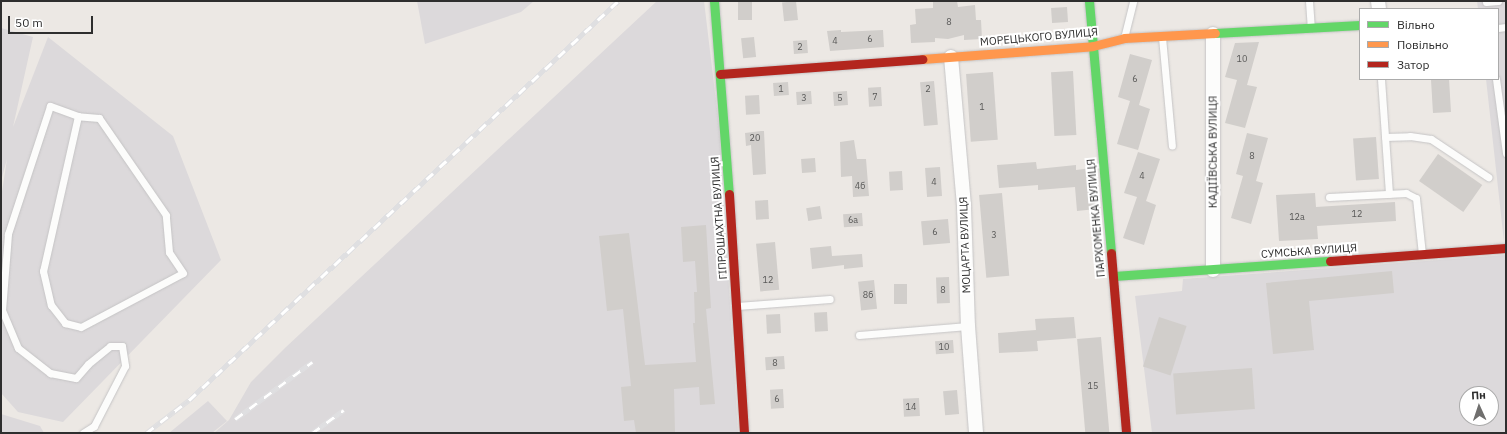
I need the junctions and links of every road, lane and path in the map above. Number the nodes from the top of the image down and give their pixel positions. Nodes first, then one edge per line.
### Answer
1 (714, 1) edge
2 (1089, 1) edge
3 (1133, 1) edge
4 (1309, 1) edge
5 (1498, 1) edge
6 (1487, 4) edge
7 (1359, 25) edge
8 (1311, 28) junction
9 (1213, 34) junction
10 (1162, 36) junction
11 (1124, 38) junction
12 (1093, 46) junction
13 (951, 57) junction
14 (720, 74) junction
15 (1381, 80) edge
16 (1496, 80) edge
17 (78, 116) junction
18 (1385, 137) junction
19 (1172, 146) dead end
20 (1506, 153) edge
21 (1488, 177) dead end
22 (1389, 194) junction
23 (1329, 197) dead end
24 (1506, 248) edge
25 (1422, 254) junction
26 (1213, 270) junction
27 (1114, 276) junction
28 (830, 299) dead end
29 (737, 306) junction
30 (968, 326) junction
31 (859, 335) dead end
32 (83, 433) edge
33 (744, 433) edge
34 (976, 433) edge
35 (1126, 433) edge

1 - 14 street, ГІПРОШАХТНА ВУЛИЦЯ
2 - 12 street, ПАРХОМЕНКА ВУЛИЦЯ
3 - 11 lane
4 - 8 lane
5 - 6 lane
7 - 8 street, МОРЕЦЬКОГО ВУЛИЦЯ
8 - 9 street, МОРЕЦЬКОГО ВУЛИЦЯ
9 - 10 street, МОРЕЦЬКОГО ВУЛИЦЯ
9 - 26 street, КАДІЇВСЬКА ВУЛИЦЯ
10 - 11 street, МОРЕЦЬКОГО ВУЛИЦЯ
10 - 19 lane
11 - 12 street, МОРЕЦЬКОГО ВУЛИЦЯ
12 - 13 street, МОРЕЦЬКОГО ВУЛИЦЯ
12 - 27 street, ПАРХОМЕНКА ВУЛИЦЯ
13 - 14 street, МОРЕЦЬКОГО ВУЛИЦЯ
13 - 30 street, МОЦАРТА ВУЛИЦЯ
14 - 29 street, ГІПРОШАХТНА ВУЛИЦЯ
15 - 18 lane
16 - 20 lane
17 - 17 lane
17 - 32 lane
18 - 21 lane
18 - 22 lane
22 - 23 lane
22 - 25 lane
24 - 25 street, СУМСЬКА ВУЛИЦЯ
25 - 26 street, СУМСЬКА ВУЛИЦЯ
26 - 27 street, СУМСЬКА ВУЛИЦЯ
27 - 35 street, ПАРХОМЕНКА ВУЛИЦЯ
28 - 29 lane
29 - 33 street, ГІПРОШАХТНА ВУЛИЦЯ
30 - 31 lane
30 - 34 street, МОЦАРТА ВУЛИЦЯ

